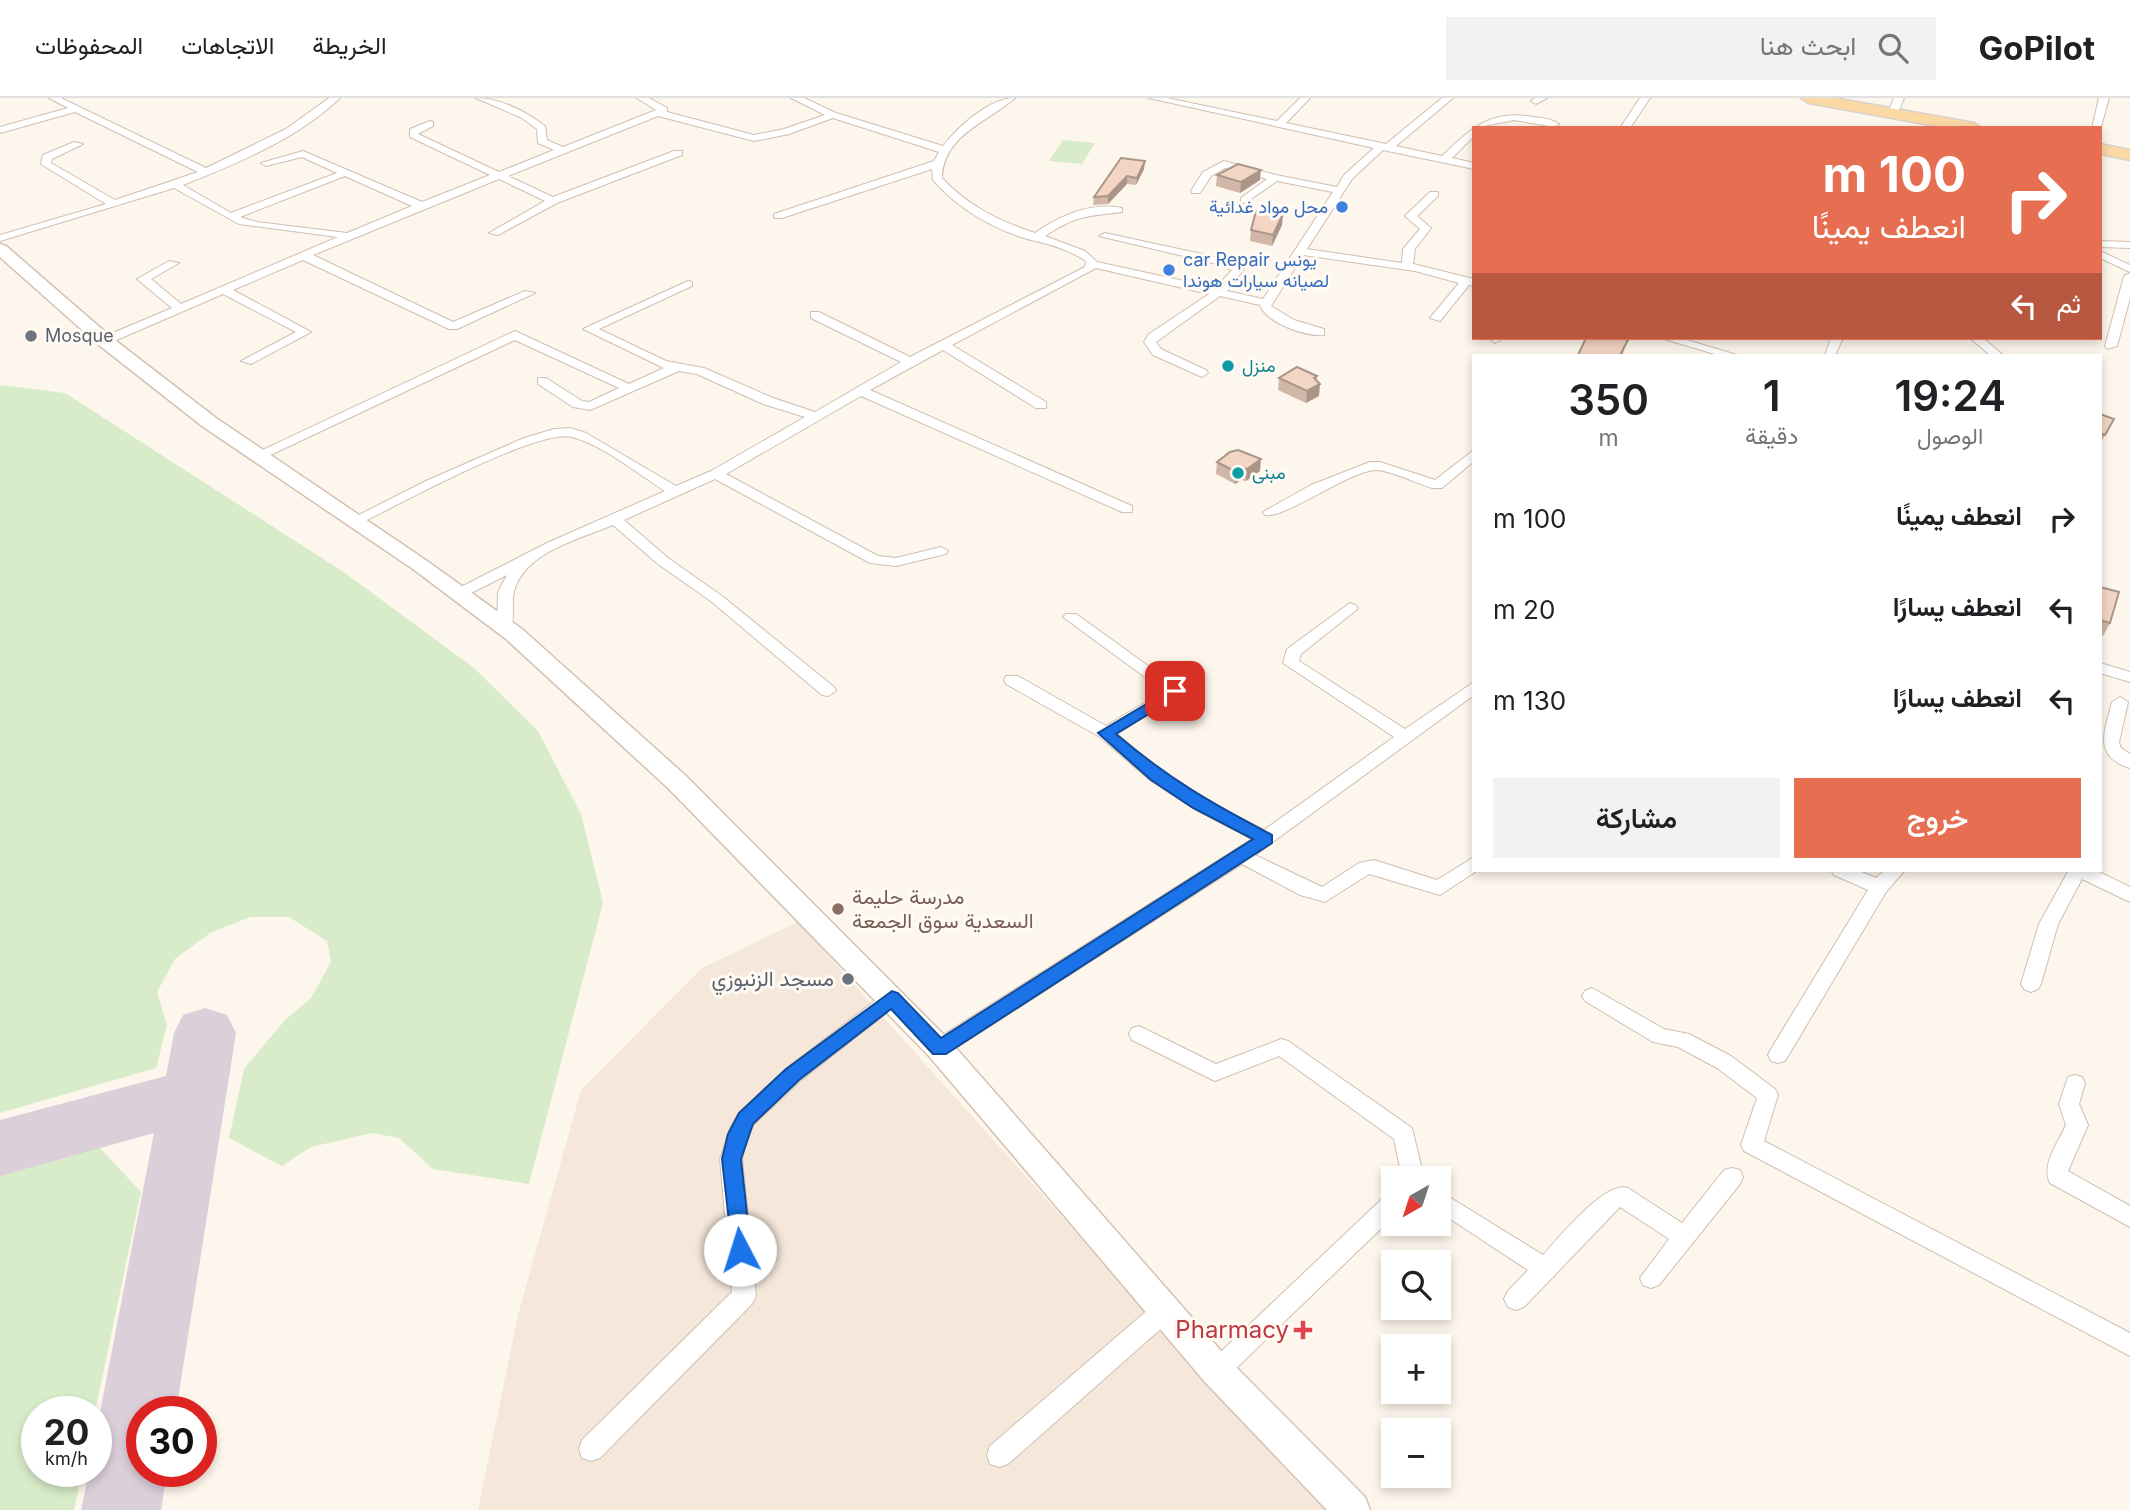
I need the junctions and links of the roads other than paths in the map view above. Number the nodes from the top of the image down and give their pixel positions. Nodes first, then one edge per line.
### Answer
1 (54, 98) edge
2 (335, 98) edge
3 (481, 98) edge
4 (642, 98) edge
5 (796, 98) edge
6 (1010, 98) edge
7 (1154, 98) edge
8 (1305, 98) edge
9 (1448, 98) edge
10 (1645, 98) edge
11 (1899, 98) edge
12 (2104, 98) edge
13 (1804, 99) edge
14 (76, 109) junction
15 (659, 113) junction
16 (833, 116) junction
17 (1892, 120) edge
18 (430, 124) dead end
19 (1554, 124) dead end
20 (1279, 125) junction
21 (1480, 126) edge
22 (1626, 126) edge
23 (1931, 126) edge
24 (1954, 126) edge
25 (2097, 126) edge
26 (0, 130) edge
27 (1472, 132) edge
28 (78, 144) dead end
29 (1383, 148) junction
30 (2102, 149) edge
31 (944, 150) junction
32 (564, 151) junction
33 (678, 153) dead end
34 (2102, 155) edge
35 (2130, 155) edge
36 (2130, 160) edge
37 (1443, 161) junction
38 (266, 163) dead end
39 (936, 164) junction
40 (1472, 166) edge
41 (206, 172) junction
42 (345, 173) junction
43 (497, 176) junction
44 (1275, 178) junction
45 (175, 184) junction
46 (1338, 190) junction
47 (1196, 191) dead end
48 (1434, 194) dead end
49 (1245, 200) dead end
50 (553, 201) junction
51 (114, 204) junction
52 (421, 206) junction
53 (1118, 209) dead end
54 (778, 216) dead end
55 (230, 217) junction
56 (494, 233) dead end
57 (348, 236) junction
58 (1105, 236) dead end
59 (0, 238) edge
60 (1035, 238) junction
61 (2102, 244) edge
62 (2130, 245) edge
63 (0, 249) edge
64 (1299, 251) junction
65 (2102, 255) edge
66 (305, 256) junction
67 (173, 263) dead end
68 (1093, 264) junction
69 (1407, 267) junction
70 (2130, 269) edge
71 (2130, 276) edge
72 (1471, 282) edge
73 (688, 284) dead end
74 (224, 290) junction
75 (1217, 292) junction
76 (529, 293) dead end
77 (1265, 303) junction
78 (180, 309) junction
79 (815, 315) dead end
80 (1436, 318) dead end
81 (1320, 332) dead end
82 (1675, 340) edge
83 (1978, 340) edge
84 (105, 341) junction
85 (943, 345) junction
86 (2111, 346) dead end
87 (1727, 354) edge
88 (1996, 354) edge
89 (247, 361) dead end
90 (910, 362) junction
91 (677, 367) junction
92 (1202, 373) dead end
93 (542, 381) dead end
94 (630, 388) junction
95 (859, 390) junction
96 (1041, 405) dead end
97 (815, 416) junction
98 (259, 456) junction
99 (1472, 456) edge
100 (716, 474) junction
101 (677, 493) junction
102 (1128, 509) dead end
103 (1270, 512) dead end
104 (615, 519) junction
105 (354, 521) junction
106 (941, 551) dead end
107 (530, 556) junction
108 (458, 594) junction
109 (1350, 608) dead end
110 (1071, 617) dead end
111 (505, 628) junction
112 (2102, 669) edge
113 (2130, 677) edge
114 (1012, 680) dead end
115 (1472, 689) edge
116 (828, 691) dead end
117 (2120, 702) dead end
118 (1106, 733) junction
119 (1407, 738) junction
120 (2130, 762) edge
121 (1266, 839) junction
122 (1241, 856) junction
123 (1472, 864) edge
124 (1845, 872) edge
125 (1894, 872) edge
126 (2078, 872) edge
127 (2083, 872) edge
128 (1879, 887) junction
129 (2130, 894) edge
130 (2031, 984) dead end
131 (1592, 996) dead end
132 (892, 998) junction
133 (1139, 1034) dead end
134 (939, 1048) junction
135 (1778, 1055) dead end
136 (2075, 1083) dead end
137 (1411, 1166) edge
138 (1732, 1177) dead end
139 (1451, 1207) edge
140 (1381, 1214) edge
141 (2130, 1217) edge
142 (1683, 1236) junction
143 (1544, 1268) junction
144 (1651, 1278) dead end
145 (1516, 1299) dead end
146 (1165, 1310) junction
147 (2130, 1345) edge
148 (1217, 1371) junction
149 (591, 1449) dead end
150 (999, 1455) dead end
151 (1352, 1510) edge

1 - 14 street
2 - 41 street
3 - 32 street
4 - 15 street
5 - 16 street
6 - 31 street
7 - 20 street
8 - 20 street
9 - 29 street
10 - 22 street
11 - 17 street
12 - 25 street
13 - 17 main road
14 - 26 street
14 - 41 street
15 - 16 street
15 - 32 street
16 - 31 street
17 - 23 main road
17 - 24 main road
18 - 43 street
19 - 21 street
20 - 29 street
27 - 37 street
28 - 51 street
29 - 37 street
29 - 46 street
30 - 35 main road
31 - 39 street
32 - 43 street
33 - 50 street
34 - 36 main road
37 - 40 street
38 - 42 street
39 - 54 street
39 - 60 street
41 - 45 street
42 - 52 street
42 - 55 street
43 - 50 street
43 - 52 street
44 - 46 street
44 - 47 street
44 - 49 street
45 - 51 street
45 - 55 street
46 - 64 street
48 - 69 street
50 - 56 street
51 - 59 street
52 - 57 street
53 - 60 street
55 - 57 street
57 - 66 street
58 - 75 street
60 - 68 street
61 - 62 street
63 - 84 main road
64 - 69 street
64 - 77 street
65 - 70 street
66 - 74 street
66 - 76 street
67 - 78 street
68 - 75 street
68 - 85 street
69 - 72 street
71 - 86 street
72 - 80 street
73 - 91 street
74 - 78 street
74 - 89 street
75 - 77 street
75 - 92 street
77 - 81 street
78 - 84 street
79 - 90 street
82 - 87 street
83 - 88 street
84 - 98 main road
85 - 90 street
85 - 96 street
90 - 95 street
91 - 94 street
91 - 97 street
93 - 94 street
94 - 98 street
95 - 97 street
95 - 102 street
97 - 100 street
98 - 105 main road
99 - 103 street
100 - 101 street
100 - 106 street
101 - 104 street
101 - 105 street
104 - 107 street
104 - 116 street
105 - 108 main road
107 - 108 street
107 - 111 street
108 - 111 main road
109 - 119 street
110 - 118 street
111 - 132 main road
112 - 113 street
114 - 118 street
115 - 119 street
117 - 120 street
118 - 121 street
119 - 121 street
121 - 122 street
122 - 123 street
122 - 134 street
124 - 128 street
125 - 128 street
126 - 130 street
127 - 129 street
128 - 135 street
131 - 147 street
132 - 134 main road
132 - 149 street
133 - 137 street
134 - 146 main road
136 - 141 street
138 - 142 street
139 - 143 street
140 - 148 street
142 - 143 street
142 - 144 street
143 - 145 street
146 - 148 main road
146 - 150 street
148 - 151 main road

